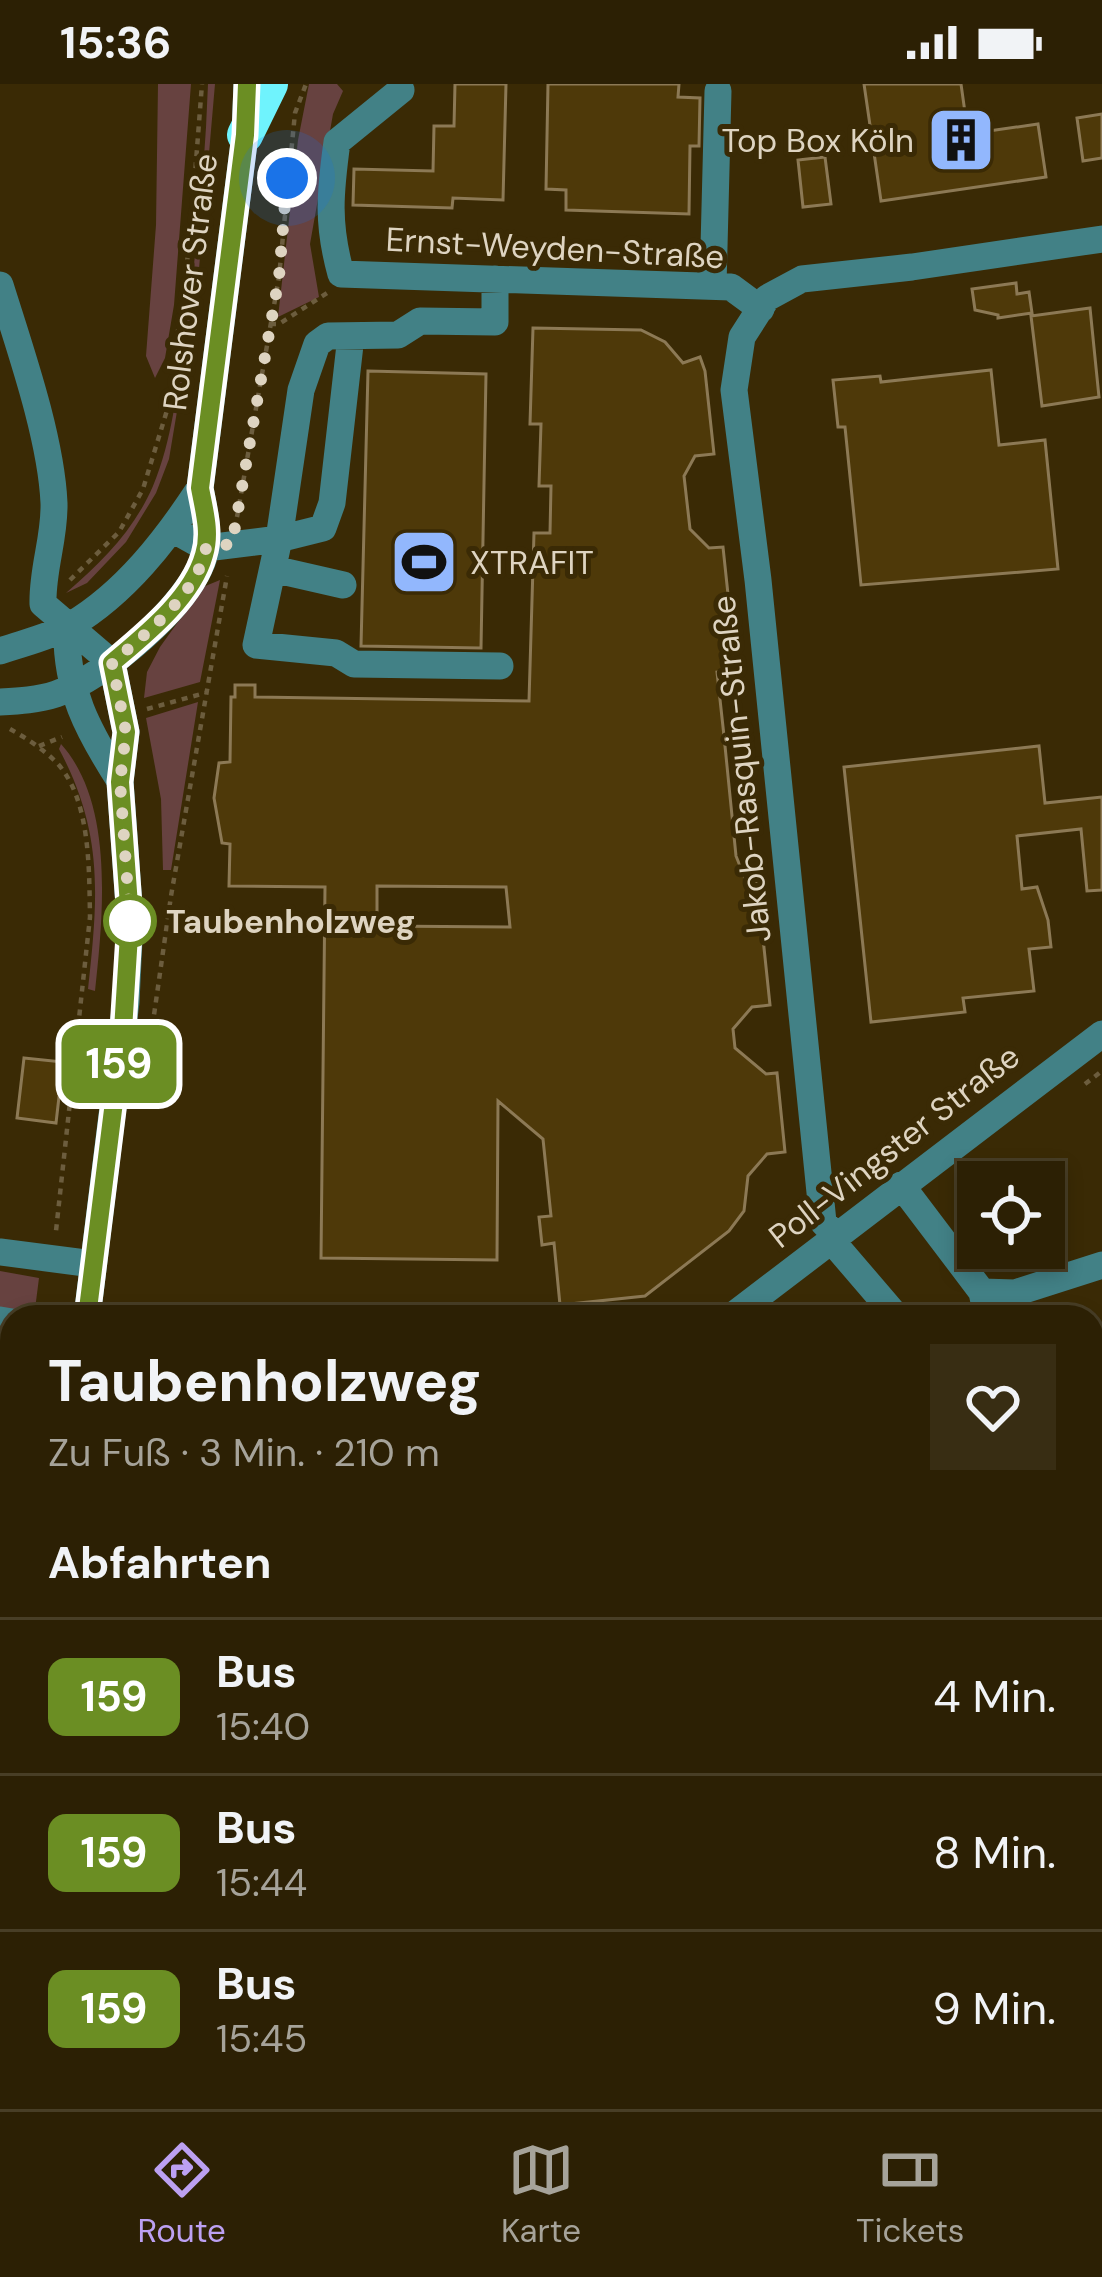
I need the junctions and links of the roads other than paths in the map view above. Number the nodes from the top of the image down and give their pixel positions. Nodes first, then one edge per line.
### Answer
1 (236, 84) edge
2 (247, 84) edge
3 (270, 84) edge
4 (401, 90) dead end
5 (718, 91) dead end
6 (245, 135) junction
7 (1102, 239) edge
8 (495, 279) junction
9 (0, 286) edge
10 (712, 286) junction
11 (764, 303) junction
12 (352, 336) junction
13 (200, 488) junction
14 (172, 529) junction
15 (279, 539) junction
16 (219, 546) junction
17 (273, 568) junction
18 (344, 585) dead end
19 (67, 628) junction
20 (0, 651) edge
21 (112, 663) junction
22 (500, 666) dead end
23 (74, 686) junction
24 (0, 702) edge
25 (120, 782) junction
26 (1102, 1034) edge
27 (902, 1185) junction
28 (834, 1238) junction
29 (0, 1252) edge
30 (93, 1264) junction
31 (1102, 1264) edge
32 (985, 1304) edge
33 (88, 1305) edge
34 (747, 1305) edge
35 (887, 1305) edge

1 - 6 highway
2 - 6 street, Rolshover Straße
3 - 6 highway
4 - 8 street, Ernst-Weyden-Straße
5 - 10 street
6 - 13 street, Rolshover Straße
7 - 11 street, Ernst-Weyden-Straße
8 - 10 street, Ernst-Weyden-Straße
8 - 12 street
9 - 19 street
10 - 11 street, Ernst-Weyden-Straße
11 - 28 street, Jakob-Rasquin-Straße
12 - 15 street
12 - 15 street
13 - 14 street, Rolshover Straße
13 - 16 street, Rolshover Straße
14 - 16 street
14 - 19 street, Rolshover Straße
15 - 16 street
15 - 17 street
16 - 21 street
17 - 18 street
17 - 22 street
19 - 20 street, Rolshover Straße
19 - 21 street
19 - 23 street
21 - 23 street
21 - 25 street
23 - 24 street
23 - 25 street
25 - 30 street
26 - 27 street, Poll-Vingster Straße
27 - 28 street, Poll-Vingster Straße
27 - 32 street
28 - 34 street, Poll-Vingster Straße
28 - 35 street
29 - 30 street
30 - 33 street
31 - 32 street

